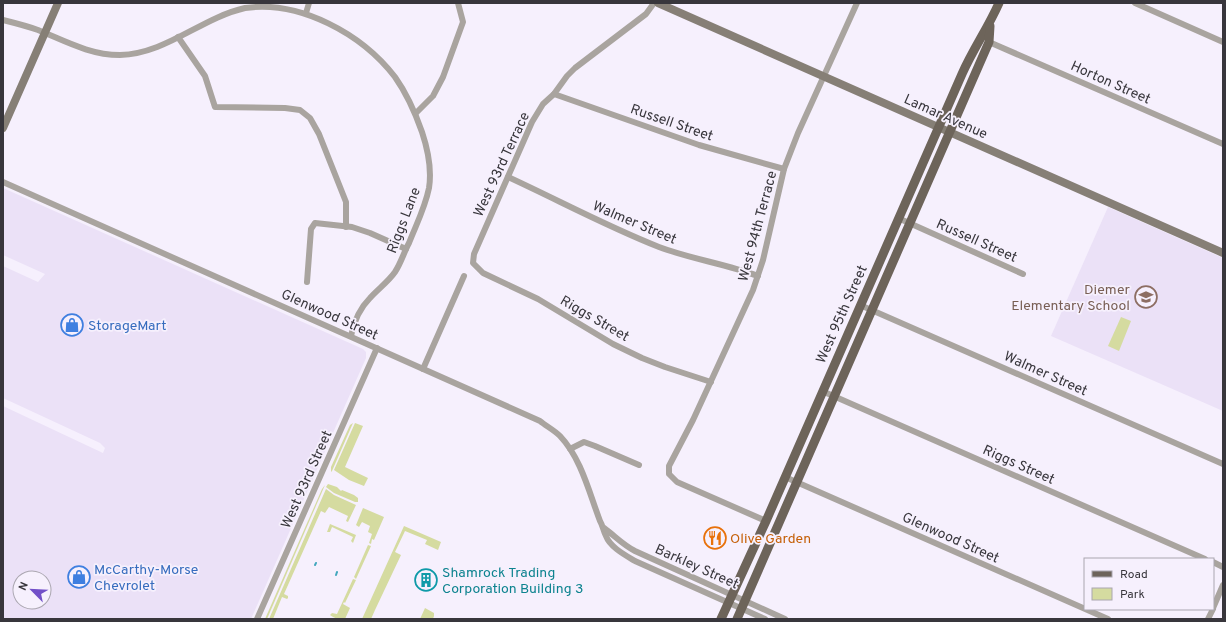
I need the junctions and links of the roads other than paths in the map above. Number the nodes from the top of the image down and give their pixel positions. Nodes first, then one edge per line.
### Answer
1 (58, 3) edge
2 (309, 3) edge
3 (458, 3) edge
4 (654, 3) edge
5 (658, 3) edge
6 (857, 3) edge
7 (999, 3) edge
8 (1135, 3) edge
9 (306, 13) junction
10 (3, 20) edge
11 (991, 22) junction
12 (45, 33) junction
13 (178, 38) junction
14 (989, 42) junction
15 (1223, 42) edge
16 (823, 76) junction
17 (554, 94) junction
18 (416, 113) junction
19 (938, 127) junction
20 (3, 128) edge
21 (950, 132) junction
22 (1223, 144) edge
23 (784, 169) junction
24 (508, 176) junction
25 (3, 182) edge
26 (898, 218) junction
27 (910, 223) junction
28 (346, 226) junction
29 (406, 249) junction
30 (1223, 253) edge
31 (473, 263) joint
32 (1024, 274) dead end
33 (464, 276) dead end
34 (758, 276) junction
35 (307, 282) dead end
36 (860, 305) junction
37 (872, 310) junction
38 (351, 336) junction
39 (377, 348) junction
40 (423, 369) junction
41 (711, 382) junction
42 (822, 391) junction
43 (834, 396) junction
44 (570, 449) junction
45 (1223, 464) edge
46 (639, 465) dead end
47 (785, 477) junction
48 (796, 482) junction
49 (766, 521) junction
50 (604, 528) junction
51 (1204, 558) edge
52 (1214, 562) edge
53 (1223, 567) edge
54 (1223, 585) edge
55 (730, 599) junction
56 (743, 605) junction
57 (1214, 606) edge
58 (1084, 608) edge
59 (1088, 610) edge
60 (257, 619) edge
61 (721, 619) edge
62 (736, 619) edge
63 (765, 619) edge
64 (785, 619) edge
65 (1108, 619) edge

1 - 12 street
2 - 9 street
3 - 18 street
4 - 17 street, West 93rd Terrace
5 - 16 street, Lamar Avenue
6 - 16 street, West 94th Terrace
7 - 11 main road, West 95th Street
8 - 15 street
9 - 13 street, Riggs Lane
9 - 18 street, Riggs Lane
10 - 12 street, Riggs Lane
11 - 14 main road, West 95th Street
11 - 19 main road, West 95th Street
12 - 13 street, Riggs Lane
12 - 20 street
13 - 28 street
14 - 21 main road, West 95th Street
14 - 22 street, Horton Street
16 - 19 street, Lamar Avenue
16 - 23 street, West 94th Terrace
17 - 23 street, Russell Street
17 - 24 street, West 93rd Terrace
18 - 29 street, Riggs Lane
19 - 21 street, Lamar Avenue
19 - 26 main road, West 95th Street
21 - 27 main road, West 95th Street
21 - 30 street, Lamar Avenue
23 - 34 street, West 94th Terrace
24 - 31 street, West 93rd Terrace
24 - 34 street, Walmer Street
25 - 38 street, Glenwood Street
26 - 27 street, Russell Street
26 - 36 main road, West 95th Street
27 - 32 street, Russell Street
27 - 37 main road, West 95th Street
28 - 29 street
28 - 35 street
29 - 38 street, Riggs Lane
31 - 41 street, Riggs Street
33 - 40 street
34 - 41 street, West 94th Terrace
36 - 37 street, Walmer Street
36 - 42 main road, West 95th Street
37 - 43 main road, West 95th Street
37 - 45 street, Walmer Street
38 - 39 street, Glenwood Street
39 - 40 street, Glenwood Street
39 - 60 street, West 93rd Street
40 - 44 street, Glenwood Street
41 - 49 street, West 94th Terrace
42 - 43 street, Riggs Street
42 - 47 main road, West 95th Street
43 - 48 main road, West 95th Street
43 - 51 street, Riggs Street
44 - 46 street
44 - 50 street, Barkley Street
47 - 48 street, Glenwood Street
47 - 49 main road, West 95th Street
48 - 56 main road, West 95th Street
48 - 58 street, Glenwood Street
49 - 55 main road, West 95th Street
50 - 55 street, Barkley Street
50 - 55 street, Barkley Street
52 - 53 street
54 - 57 street
55 - 56 street, Barkley Street
55 - 61 main road, West 95th Street
56 - 62 main road, West 95th Street
56 - 63 street, Barkley Street
56 - 64 street, Barkley Street
59 - 65 street, Glenwood Street

